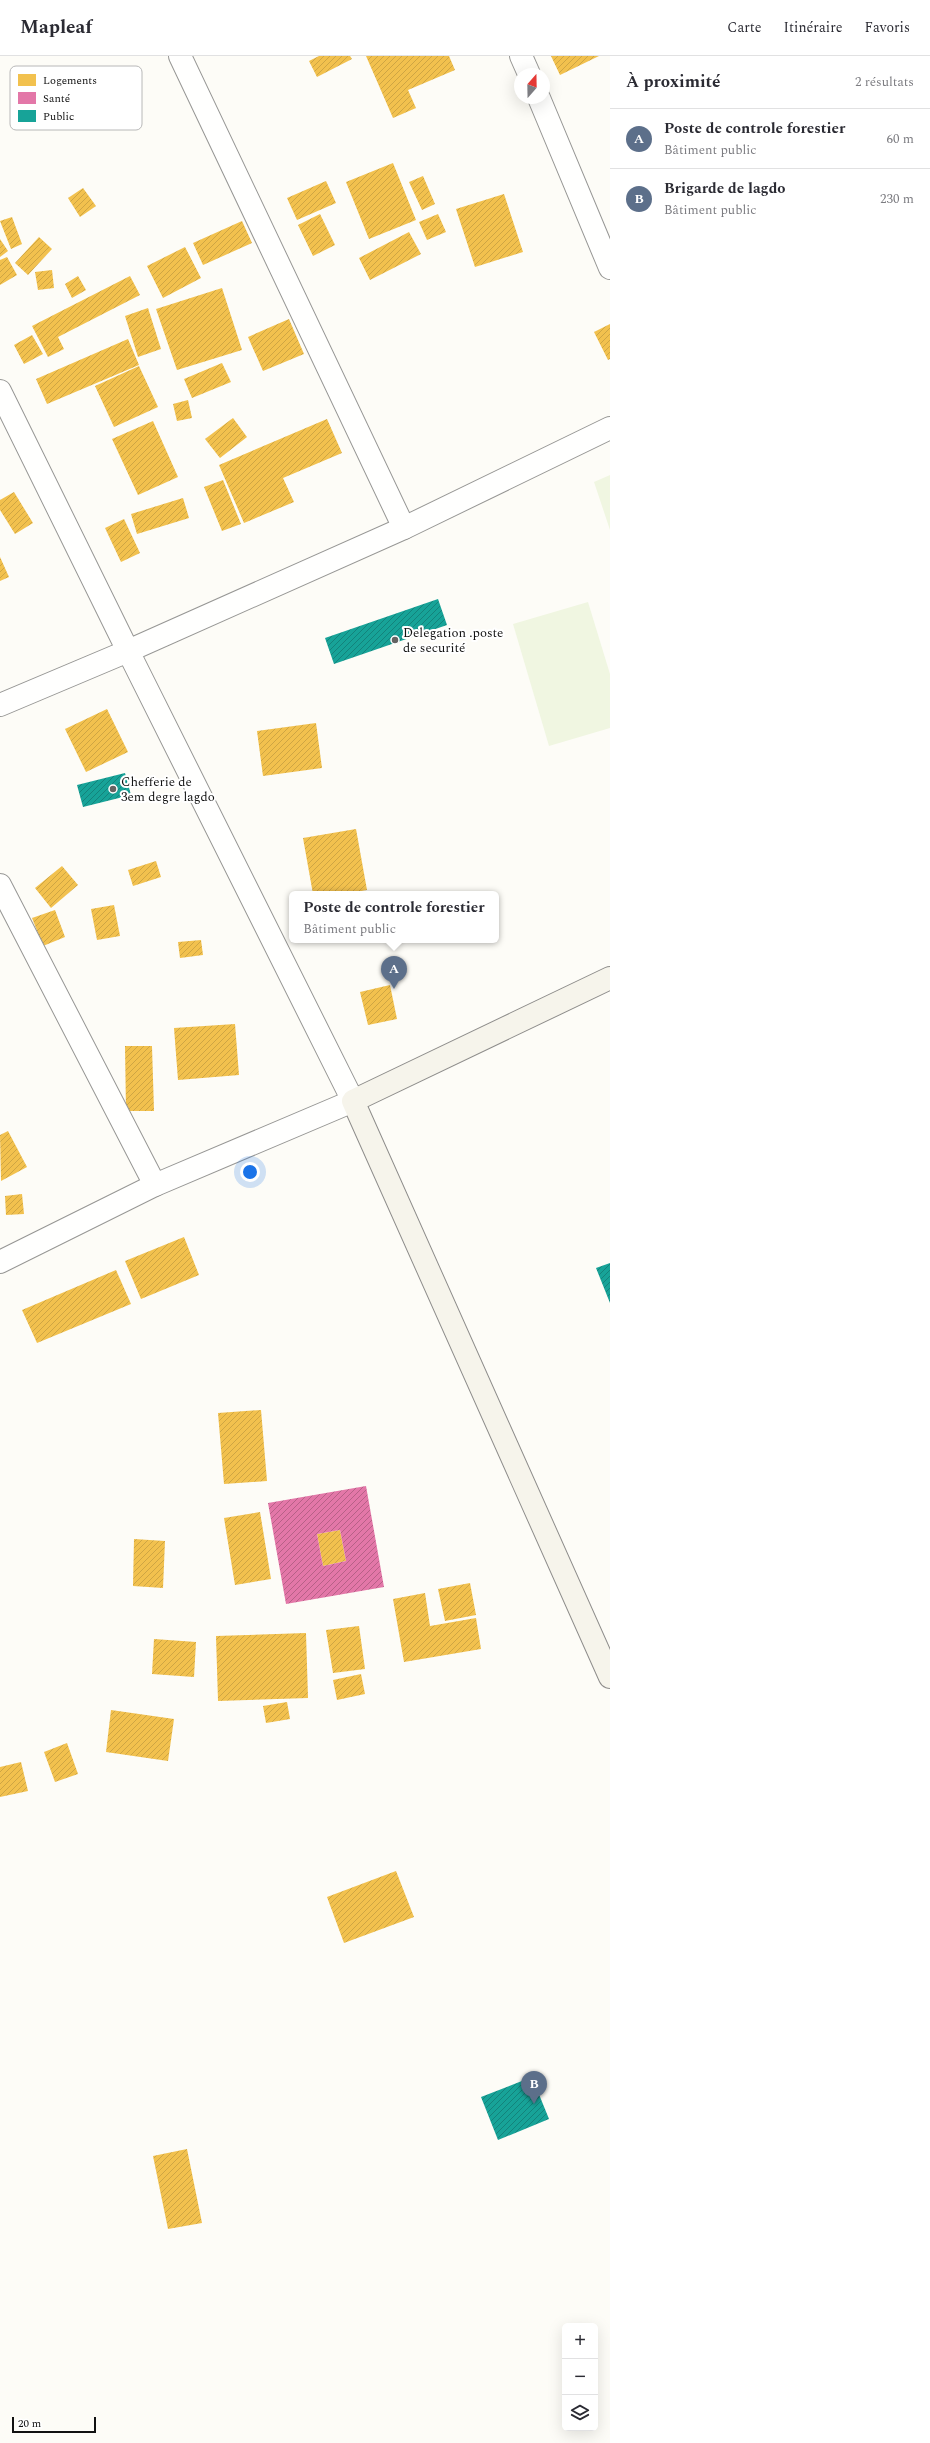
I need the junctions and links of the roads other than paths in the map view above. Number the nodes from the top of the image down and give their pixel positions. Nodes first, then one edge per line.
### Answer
1 (180, 56) edge
2 (521, 56) edge
3 (526, 68) edge
4 (542, 104) edge
5 (610, 268) edge
6 (0, 391) edge
7 (610, 428) edge
8 (404, 528) junction
9 (128, 651) junction
10 (0, 705) edge
11 (0, 885) edge
12 (610, 978) edge
13 (353, 1101) junction
14 (155, 1185) junction
15 (0, 1262) edge
16 (610, 1677) edge

1 - 8 street
2 - 3 street
4 - 5 street
6 - 9 street
7 - 8 street
8 - 9 street
9 - 10 street
9 - 13 street
11 - 14 street
12 - 13 street
13 - 14 street
13 - 16 street
14 - 15 street

